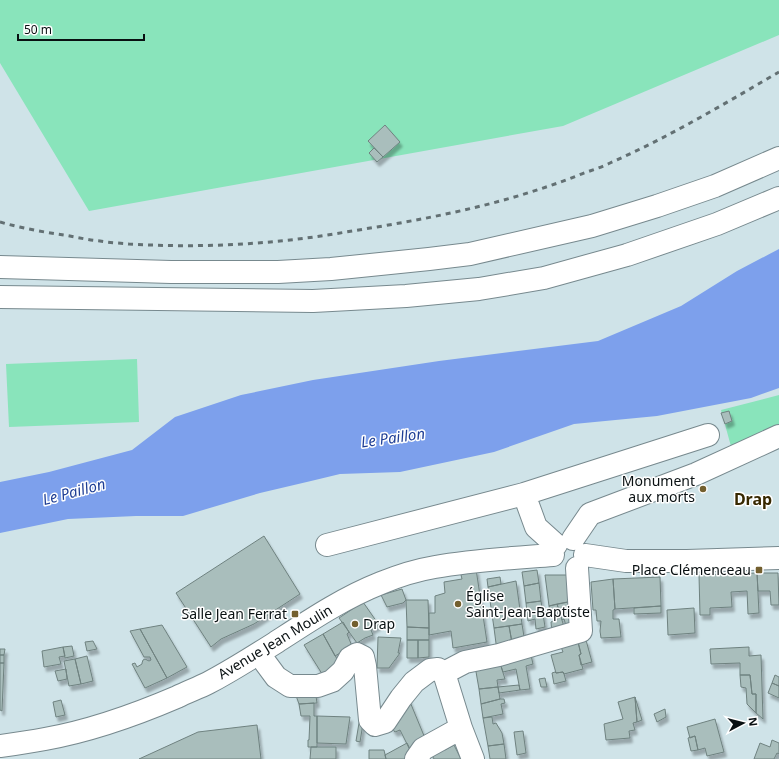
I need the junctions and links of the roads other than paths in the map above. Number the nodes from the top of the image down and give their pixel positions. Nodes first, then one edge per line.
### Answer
1 (779, 158) edge
2 (779, 186) edge
3 (779, 198) edge
4 (0, 267) edge
5 (0, 285) edge
6 (0, 297) edge
7 (708, 435) dead end
8 (779, 436) edge
9 (524, 494) junction
10 (327, 545) dead end
11 (569, 552) junction
12 (779, 558) edge
13 (259, 654) junction
14 (444, 673) junction
15 (460, 728) junction
16 (0, 746) edge
17 (416, 759) edge
18 (473, 759) edge

1 - 4 street
2 - 5 street
3 - 6 street
7 - 9 street
8 - 11 street
9 - 10 street
9 - 11 street
11 - 12 street, Avenue Jean Moulin
11 - 13 street, Avenue Jean Moulin
11 - 14 street
13 - 14 street
13 - 16 street, Avenue Jean Moulin
14 - 15 street
15 - 17 street
15 - 18 street

